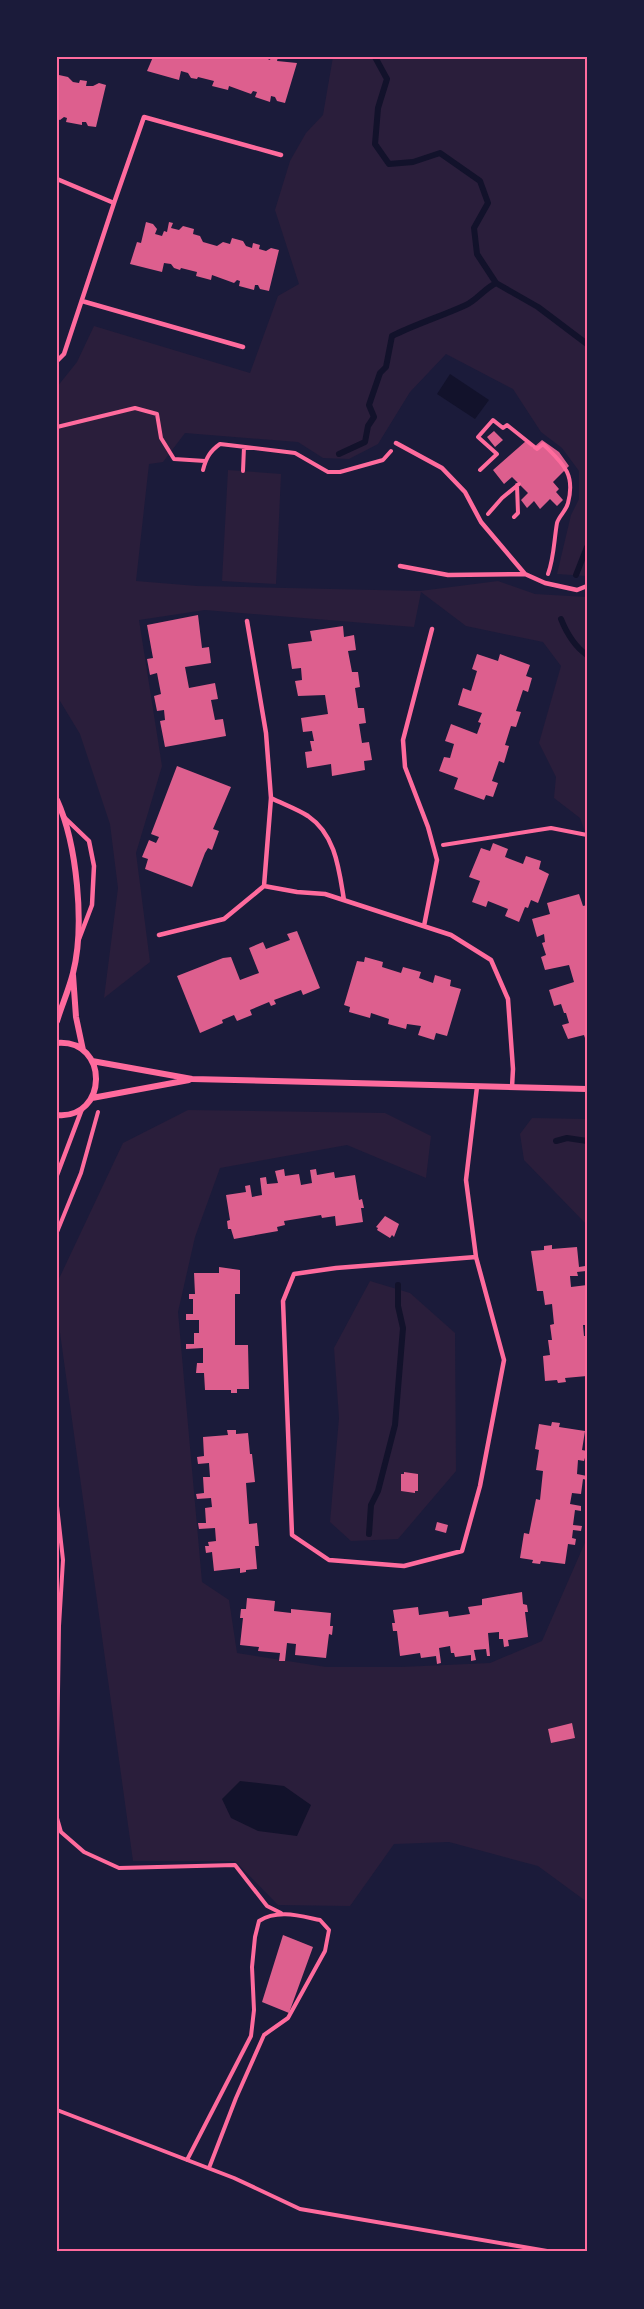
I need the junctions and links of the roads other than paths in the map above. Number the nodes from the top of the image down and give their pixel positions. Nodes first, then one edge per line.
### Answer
1 (281, 155) dead end
2 (57, 179) edge
3 (114, 203) junction
4 (82, 301) junction
5 (243, 347) dead end
6 (57, 361) edge
7 (396, 443) road end
8 (400, 566) dead end
9 (525, 574) junction
10 (587, 586) edge
11 (247, 621) dead end
12 (432, 628) dead end
13 (270, 798) junction
14 (57, 800) edge
15 (65, 818) junction
16 (264, 885) junction
17 (344, 900) junction
18 (423, 926) junction
19 (159, 935) dead end
20 (76, 947) junction
21 (73, 972) junction
22 (57, 1021) edge
23 (57, 1043) edge
24 (83, 1050) junction
25 (92, 1061) junction
26 (192, 1079) junction
27 (477, 1087) junction
28 (512, 1087) junction
29 (587, 1089) edge
30 (92, 1098) junction
31 (82, 1108) junction
32 (57, 1115) edge
33 (57, 1174) edge
34 (476, 1257) junction

1 - 3 lane
2 - 3 lane
3 - 4 lane
4 - 5 lane
4 - 6 lane
7 - 9 lane
8 - 9 lane
9 - 10 lane
11 - 13 lane
12 - 18 lane
13 - 16 lane
13 - 17 lane
14 - 15 street
15 - 20 street
15 - 20 lane
16 - 17 lane
16 - 19 lane
17 - 18 lane
18 - 28 lane
20 - 21 street
21 - 22 street
21 - 24 street
23 - 24 street
24 - 25 street
25 - 26 street
25 - 30 street
26 - 27 street
26 - 30 street
27 - 28 street
27 - 34 lane
28 - 29 street
30 - 31 street
31 - 32 street
31 - 33 lane
34 - 34 lane

